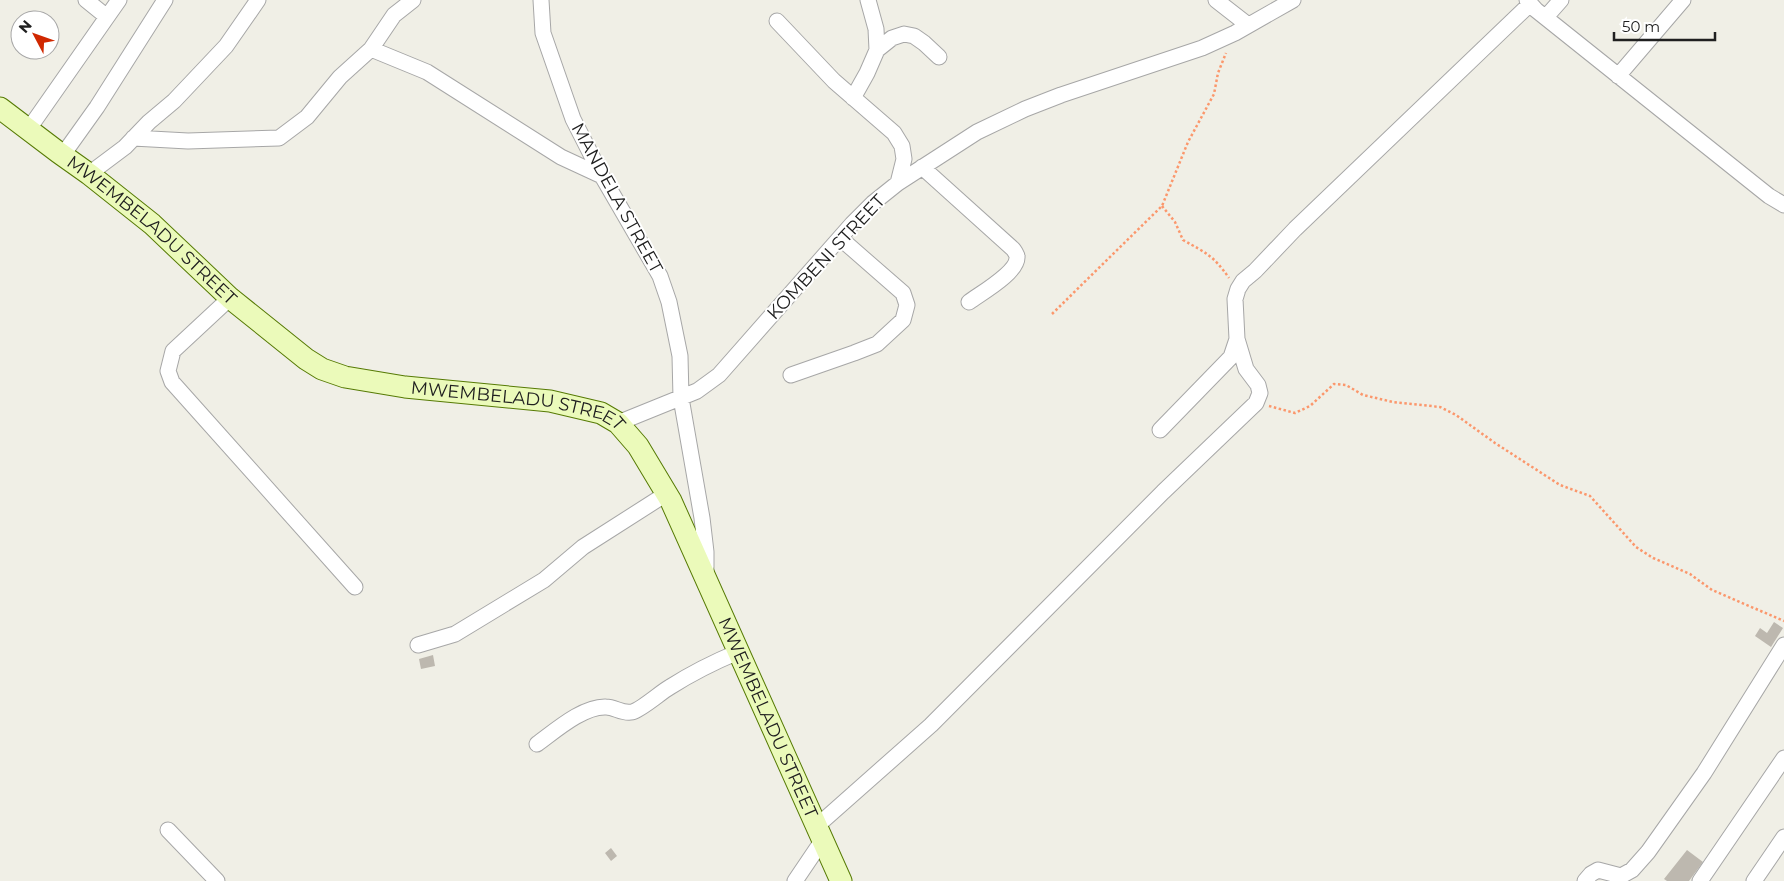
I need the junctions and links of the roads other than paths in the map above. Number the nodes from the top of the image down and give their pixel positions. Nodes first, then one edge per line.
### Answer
1 (86, 0) edge
2 (118, 0) edge
3 (165, 0) edge
4 (258, 0) edge
5 (413, 0) edge
6 (541, 0) edge
7 (868, 0) edge
8 (1216, 0) edge
9 (1294, 0) edge
10 (1561, 0) edge
11 (1683, 0) edge
12 (1529, 2) edge
13 (107, 17) junction
14 (1546, 17) junction
15 (777, 21) dead end
16 (1242, 29) junction
17 (371, 49) junction
18 (877, 50) junction
19 (939, 57) dead end
20 (1618, 76) junction
21 (852, 98) junction
22 (0, 108) edge
23 (28, 130) junction
24 (133, 138) junction
25 (62, 156) junction
26 (922, 167) junction
27 (89, 174) junction
28 (602, 176) junction
29 (898, 183) junction
30 (1784, 205) edge
31 (840, 238) junction
32 (230, 298) junction
33 (969, 302) dead end
34 (1237, 339) junction
35 (791, 375) dead end
36 (681, 398) junction
37 (618, 422) junction
38 (1160, 430) dead end
39 (666, 494) junction
40 (706, 580) junction
41 (355, 587) dead end
42 (418, 645) dead end
43 (1784, 645) edge
44 (738, 652) junction
45 (537, 744) dead end
46 (1784, 758) edge
47 (168, 830) dead end
48 (820, 833) junction
49 (1784, 837) edge
50 (1625, 878) edge
51 (217, 881) edge
52 (796, 881) edge
53 (841, 881) edge
54 (1585, 881) edge
55 (1700, 881) edge
56 (1754, 881) edge

1 - 13 street
2 - 13 street
3 - 25 street
4 - 24 street
5 - 17 street
6 - 28 street, MANDELA STREET
7 - 18 street
8 - 16 street
9 - 16 street, KOMBENI STREET
10 - 14 street
11 - 20 street
12 - 14 street
12 - 34 street
13 - 23 street
14 - 20 street
15 - 21 street
16 - 26 street, KOMBENI STREET
17 - 24 street
17 - 28 street
18 - 19 street
18 - 21 street
20 - 30 street
21 - 29 street
22 - 23 street, MWEMBELADU STREET
23 - 25 street, MWEMBELADU STREET
24 - 27 street
25 - 27 street, MWEMBELADU STREET
26 - 29 street, KOMBENI STREET
26 - 33 street
27 - 32 street, MWEMBELADU STREET
28 - 36 street, MANDELA STREET
29 - 31 street, KOMBENI STREET
31 - 35 street
31 - 36 street, KOMBENI STREET
32 - 37 street, MWEMBELADU STREET
32 - 41 street
34 - 38 street
34 - 48 street
36 - 37 street, KOMBENI STREET
36 - 40 street, MANDELA STREET
37 - 39 street, MWEMBELADU STREET
39 - 40 street, MWEMBELADU STREET
39 - 42 street
40 - 44 street, MWEMBELADU STREET
43 - 50 street
44 - 45 street
44 - 48 street, MWEMBELADU STREET
46 - 55 street
47 - 51 street
48 - 52 street
48 - 53 street, MWEMBELADU STREET
49 - 56 street
50 - 54 street

